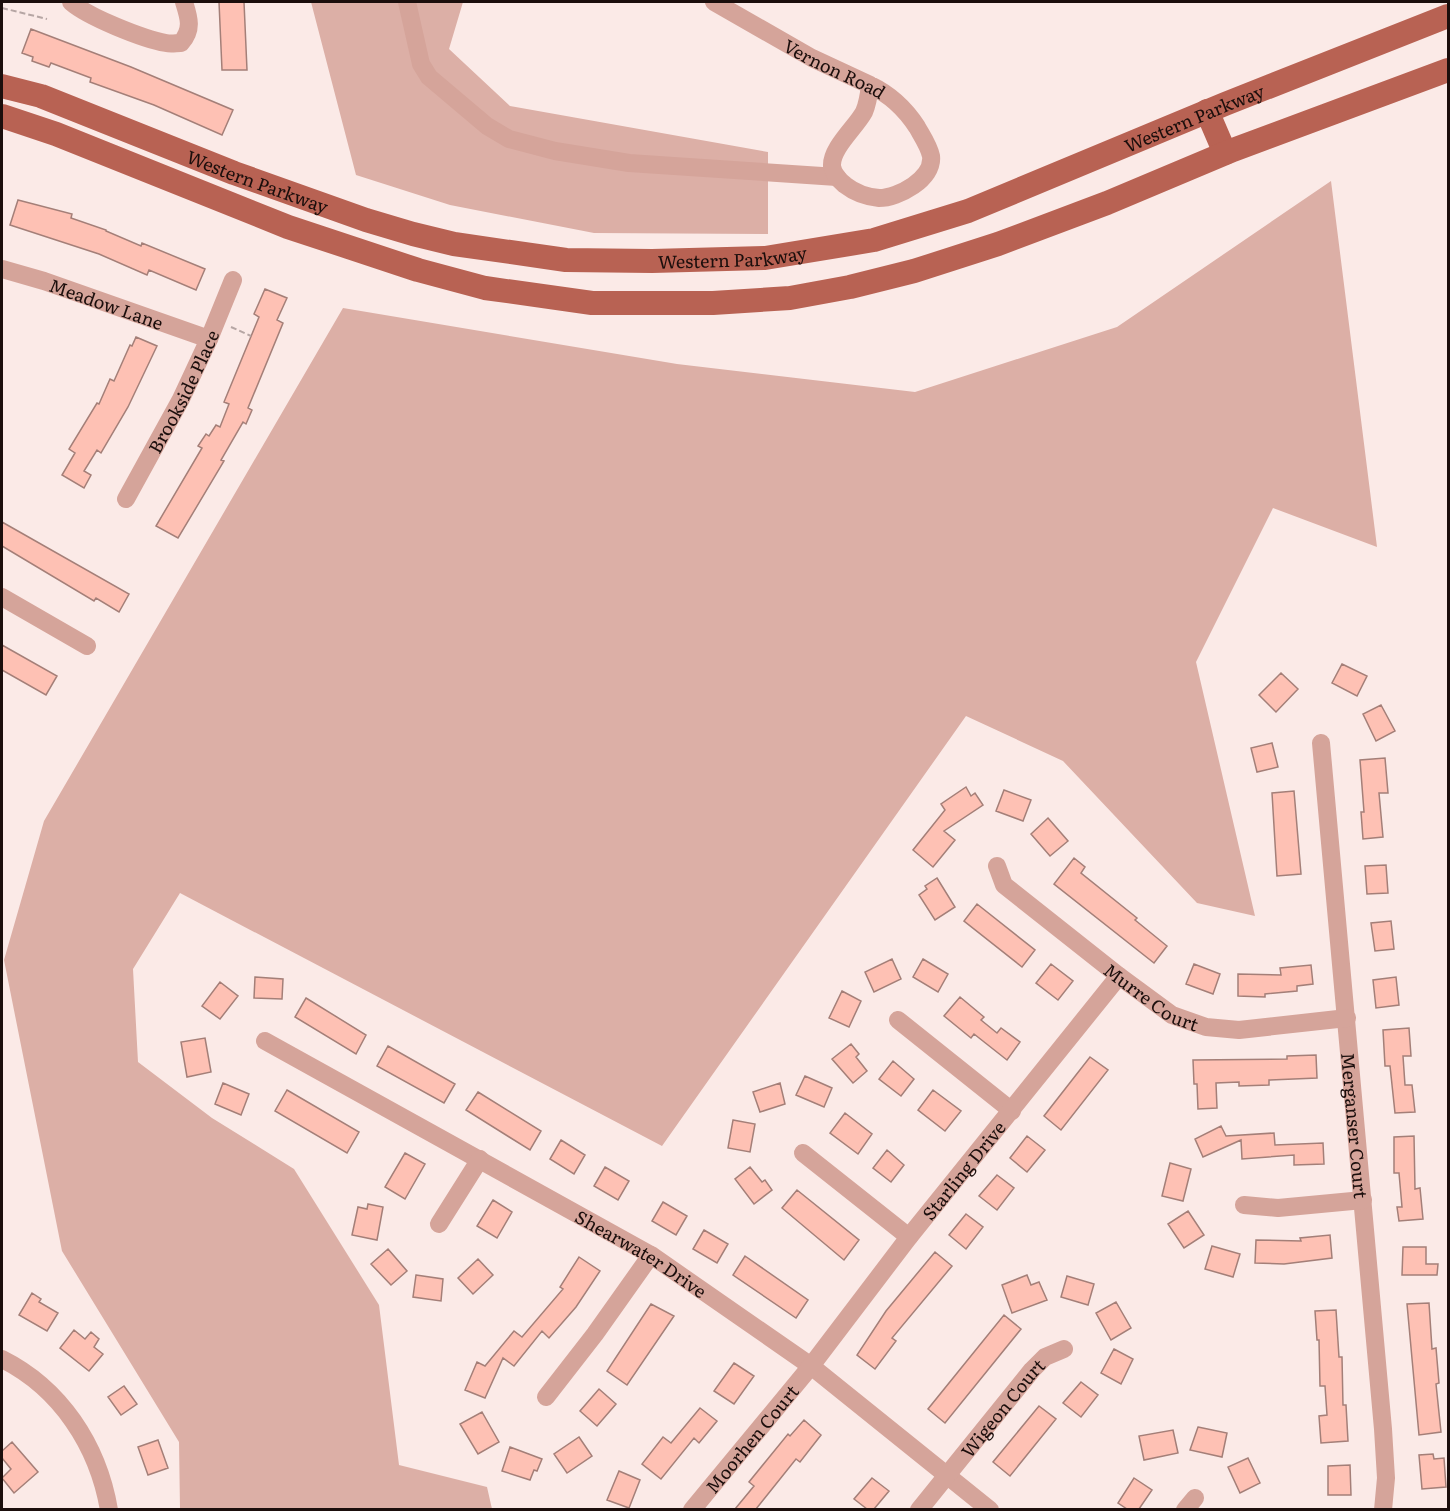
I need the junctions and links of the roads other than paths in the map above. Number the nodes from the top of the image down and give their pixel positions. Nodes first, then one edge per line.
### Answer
1 (71, 2) edge
2 (184, 2) edge
3 (407, 2) edge
4 (714, 2) edge
5 (1449, 16) edge
6 (1449, 70) edge
7 (870, 85) junction
8 (2, 86) edge
9 (1207, 111) junction
10 (2, 116) edge
11 (1225, 153) junction
12 (837, 177) junction
13 (2, 269) edge
14 (233, 280) dead end
15 (209, 339) junction
16 (126, 499) dead end
17 (2, 597) edge
18 (87, 646) dead end
19 (1321, 743) dead end
20 (997, 866) dead end
21 (1119, 976) junction
22 (1347, 1018) junction
23 (897, 1020) dead end
24 (265, 1041) dead end
25 (1012, 1111) junction
26 (803, 1153) dead end
27 (480, 1160) junction
28 (1363, 1200) junction
29 (1244, 1205) dead end
30 (439, 1224) dead end
31 (909, 1237) junction
32 (651, 1255) junction
33 (1064, 1349) dead end
34 (2, 1359) edge
35 (811, 1366) junction
36 (546, 1398) dead end
37 (947, 1475) junction
38 (109, 1509) edge
39 (692, 1509) edge
40 (919, 1509) edge
41 (990, 1509) edge
42 (1383, 1509) edge

1 - 2 street
3 - 12 street
4 - 7 street, Vernon Road
5 - 9 main road, Western Parkway
6 - 11 main road, Western Parkway
7 - 12 street
7 - 12 street, Vernon Road
8 - 9 main road, Western Parkway
9 - 11 main road
10 - 11 main road, Western Parkway
13 - 15 street, Meadow Lane
14 - 15 street, Brookside Place
15 - 16 street, Brookside Place
17 - 18 street
19 - 22 street, Merganser Court
20 - 21 street, Murre Court
21 - 22 street, Murre Court
21 - 25 street, Starling Drive
22 - 28 street, Merganser Court
23 - 25 street
24 - 27 street, Shearwater Drive
25 - 31 street, Starling Drive
26 - 31 street
27 - 30 street
27 - 32 street, Shearwater Drive
28 - 29 street
28 - 42 street, Merganser Court
31 - 35 street, Starling Drive
32 - 35 street, Shearwater Drive
32 - 36 street
33 - 37 street, Wigeon Court
34 - 38 street
35 - 37 street, Shearwater Drive
35 - 39 street, Moorhen Court
37 - 40 street, Wigeon Court
37 - 41 street, Shearwater Drive

